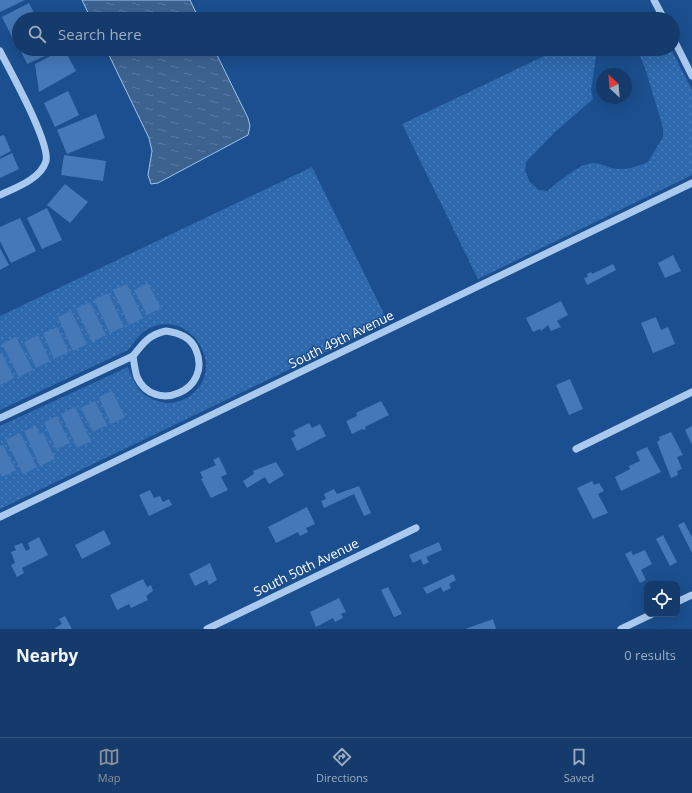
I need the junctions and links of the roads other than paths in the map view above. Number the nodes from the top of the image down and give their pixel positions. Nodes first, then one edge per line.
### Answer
1 (654, 0) edge
2 (660, 12) edge
3 (0, 51) edge
4 (680, 52) edge
5 (692, 76) edge
6 (692, 183) edge
7 (0, 195) edge
8 (133, 356) junction
9 (692, 392) edge
10 (0, 418) edge
11 (576, 449) dead end
12 (0, 517) edge
13 (416, 528) dead end
14 (692, 595) edge
15 (680, 601) edge
16 (646, 617) edge
17 (207, 629) edge
18 (621, 629) edge

1 - 2 street
3 - 7 street
4 - 5 street
6 - 12 street, South 49th Avenue
8 - 8 street
8 - 10 street
9 - 11 street
13 - 17 street, South 50th Avenue
14 - 15 street
16 - 18 street

